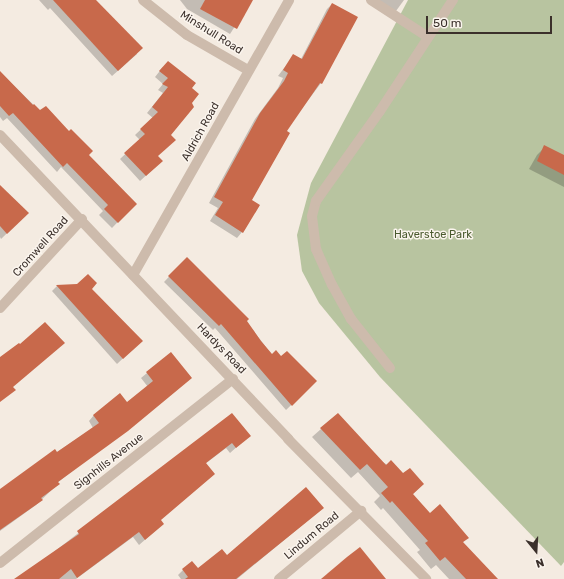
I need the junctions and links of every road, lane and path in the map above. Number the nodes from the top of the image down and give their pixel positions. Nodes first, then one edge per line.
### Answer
1 (143, 0) edge
2 (289, 0) edge
3 (371, 0) edge
4 (453, 0) edge
5 (428, 37) junction
6 (248, 70) junction
7 (0, 135) edge
8 (82, 219) junction
9 (133, 275) junction
10 (0, 308) edge
11 (390, 368) dead end
12 (233, 379) junction
13 (361, 511) junction
14 (0, 563) edge
15 (279, 579) edge
16 (426, 579) edge

1 - 6 street, Minshull Road
2 - 6 street, Aldrich Road
3 - 5 street
4 - 5 street
5 - 11 street
6 - 9 street, Aldrich Road
7 - 8 street, Hardys Road
8 - 9 street, Hardys Road
8 - 10 street, Cromwell Road
9 - 12 street, Hardys Road
12 - 13 street, Hardys Road
12 - 14 street, Signhills Avenue
13 - 15 street, Lindum Road
13 - 16 street, Hardys Road

